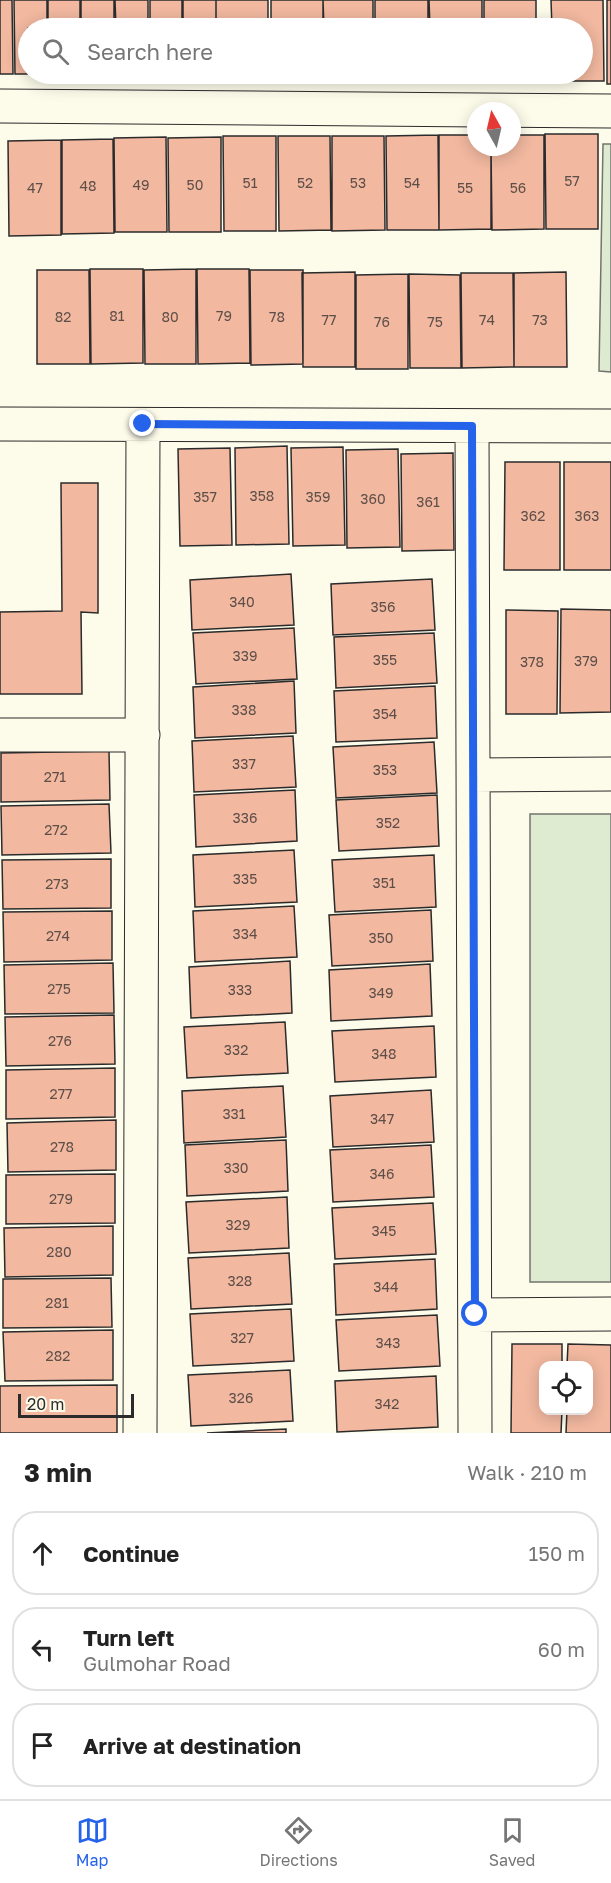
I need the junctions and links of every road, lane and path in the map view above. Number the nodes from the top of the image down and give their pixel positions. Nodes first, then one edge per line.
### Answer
1 (0, 106) edge
2 (611, 111) edge
3 (0, 424) edge
4 (143, 424) junction
5 (472, 426) junction
6 (611, 426) edge
7 (0, 735) edge
8 (143, 735) junction
9 (611, 774) edge
10 (473, 775) junction
11 (475, 1314) junction
12 (611, 1314) edge
13 (140, 1433) edge
14 (475, 1433) edge

1 - 2 street
3 - 4 street
4 - 5 street
4 - 8 street
5 - 6 street
5 - 10 street
7 - 8 street
8 - 13 street
9 - 10 street
10 - 11 street
11 - 12 street
11 - 14 street

